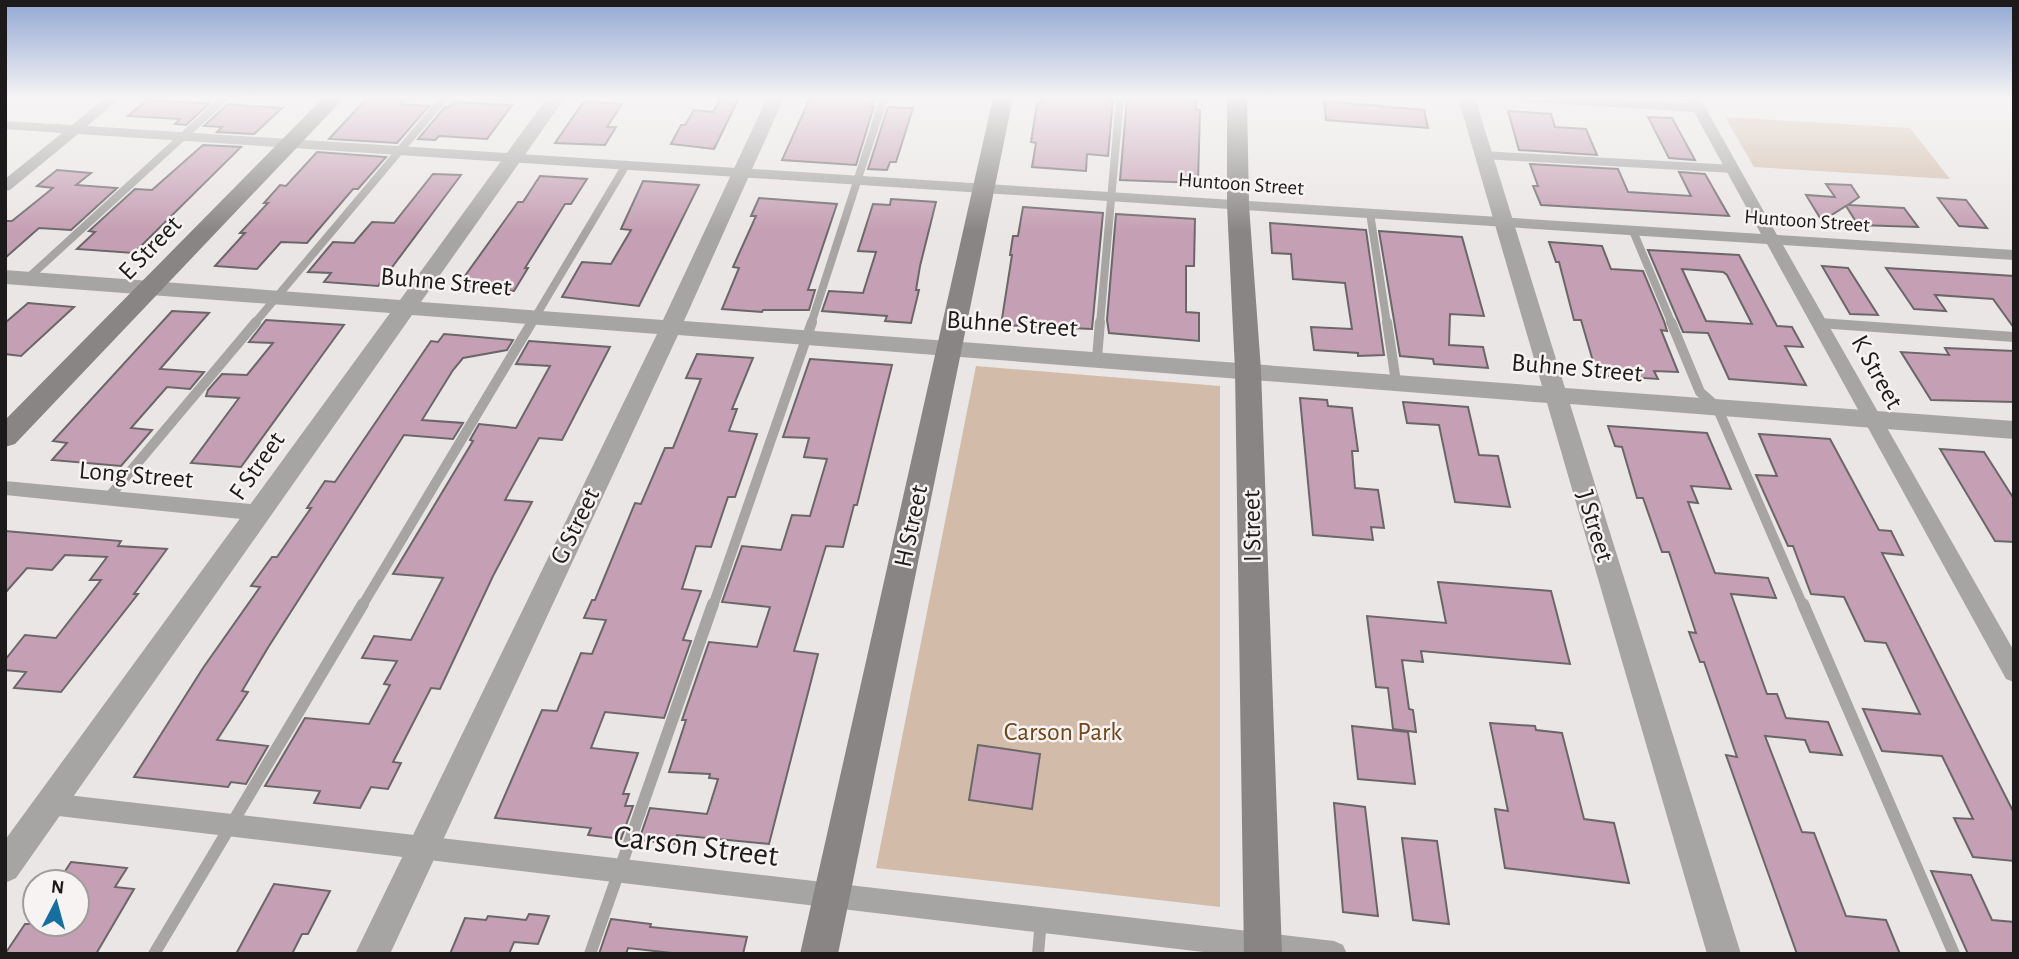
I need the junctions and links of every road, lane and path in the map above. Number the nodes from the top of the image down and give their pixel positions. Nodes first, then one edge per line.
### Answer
1 (58, 143) edge
2 (178, 143) edge
3 (286, 143) edge
4 (290, 143) junction
5 (406, 143) edge
6 (523, 143) edge
7 (755, 143) edge
8 (870, 143) edge
9 (994, 143) edge
10 (1117, 143) edge
11 (1237, 143) edge
12 (1480, 143) edge
13 (1720, 143) edge
14 (400, 150) junction
15 (1483, 155) junction
16 (512, 158) junction
17 (626, 165) junction
18 (1735, 169) junction
19 (741, 173) junction
20 (858, 180) junction
21 (5, 187) edge
22 (984, 189) junction
23 (1113, 197) junction
24 (1238, 205) junction
25 (1370, 214) junction
26 (1505, 223) junction
27 (1633, 231) junction
28 (1774, 240) junction
29 (2014, 255) edge
30 (5, 277) edge
31 (28, 278) junction
32 (150, 288) junction
33 (276, 297) junction
34 (408, 307) junction
35 (537, 317) junction
36 (1819, 323) junction
37 (670, 328) junction
38 (2014, 337) edge
39 (807, 338) junction
40 (949, 348) junction
41 (1097, 358) junction
42 (1248, 370) junction
43 (1396, 382) junction
44 (1556, 394) junction
45 (1717, 407) junction
46 (1873, 418) junction
47 (2014, 429) edge
48 (5, 437) edge
49 (5, 488) edge
50 (108, 498) junction
51 (261, 513) junction
52 (2014, 672) edge
53 (50, 804) junction
54 (229, 825) junction
55 (422, 848) junction
56 (5, 867) edge
57 (621, 871) junction
58 (831, 895) junction
59 (1041, 920) junction
60 (1263, 950) edge
61 (154, 954) edge
62 (372, 954) edge
63 (590, 954) edge
64 (819, 954) edge
65 (1038, 954) edge
66 (1334, 954) edge
67 (1724, 954) edge
68 (1954, 954) edge

1 - 21 street
2 - 31 lane
3 - 4 street, Huntoon Street
4 - 14 street, Huntoon Street
4 - 32 main road, E Street
5 - 14 lane
6 - 16 street, F Street
7 - 19 street, G Street
8 - 20 lane
9 - 22 main road, H Street
10 - 23 lane
11 - 24 main road, I Street
12 - 15 street, J Street
13 - 18 street, K Street
14 - 16 street, Huntoon Street
14 - 33 lane
15 - 18 lane
15 - 26 street, J Street
16 - 17 street, Huntoon Street
16 - 34 street, F Street
17 - 19 street, Huntoon Street
17 - 35 lane
18 - 28 street, K Street
19 - 20 street, Huntoon Street
19 - 37 street, G Street
20 - 22 street, Huntoon Street
20 - 39 lane
22 - 23 street, Huntoon Street
22 - 40 main road, H Street
23 - 24 street, Huntoon Street
23 - 41 lane
24 - 25 street, Huntoon Street
24 - 42 main road, I Street
25 - 26 street, Huntoon Street
25 - 43 lane
26 - 27 street, Huntoon Street
26 - 44 street, J Street
27 - 28 street, Huntoon Street
27 - 45 lane
28 - 29 street, Huntoon Street
28 - 36 street, K Street
30 - 31 street, Buhne Street
31 - 32 street, Buhne Street
32 - 33 street, Buhne Street
32 - 48 main road, E Street
33 - 34 street, Buhne Street
33 - 50 lane
34 - 35 street, Buhne Street
34 - 51 street, F Street
35 - 37 street, Buhne Street
35 - 54 lane
36 - 38 lane
36 - 46 street, K Street
37 - 39 street, Buhne Street
37 - 55 street, G Street
39 - 40 street, Buhne Street
39 - 57 lane
40 - 41 street, Buhne Street
40 - 58 main road, H Street
41 - 42 street, Buhne Street
42 - 43 street, Buhne Street
42 - 60 main road, I Street
43 - 44 street, Buhne Street
44 - 45 street, Buhne Street
44 - 67 street, J Street
45 - 46 street, Buhne Street
45 - 68 lane
46 - 47 street, Buhne Street
46 - 52 street, K Street
49 - 50 street, Long Street
50 - 51 street, Long Street
51 - 53 street, F Street
53 - 54 street, Carson Street
53 - 56 street, F Street
54 - 55 street, Carson Street
54 - 61 lane
55 - 57 street, Carson Street
55 - 62 street, G Street
57 - 58 street, Carson Street
57 - 63 lane
58 - 59 street, Carson Street
58 - 64 main road, H Street
59 - 60 street, Carson Street
59 - 65 lane
60 - 66 street, Carson Street

